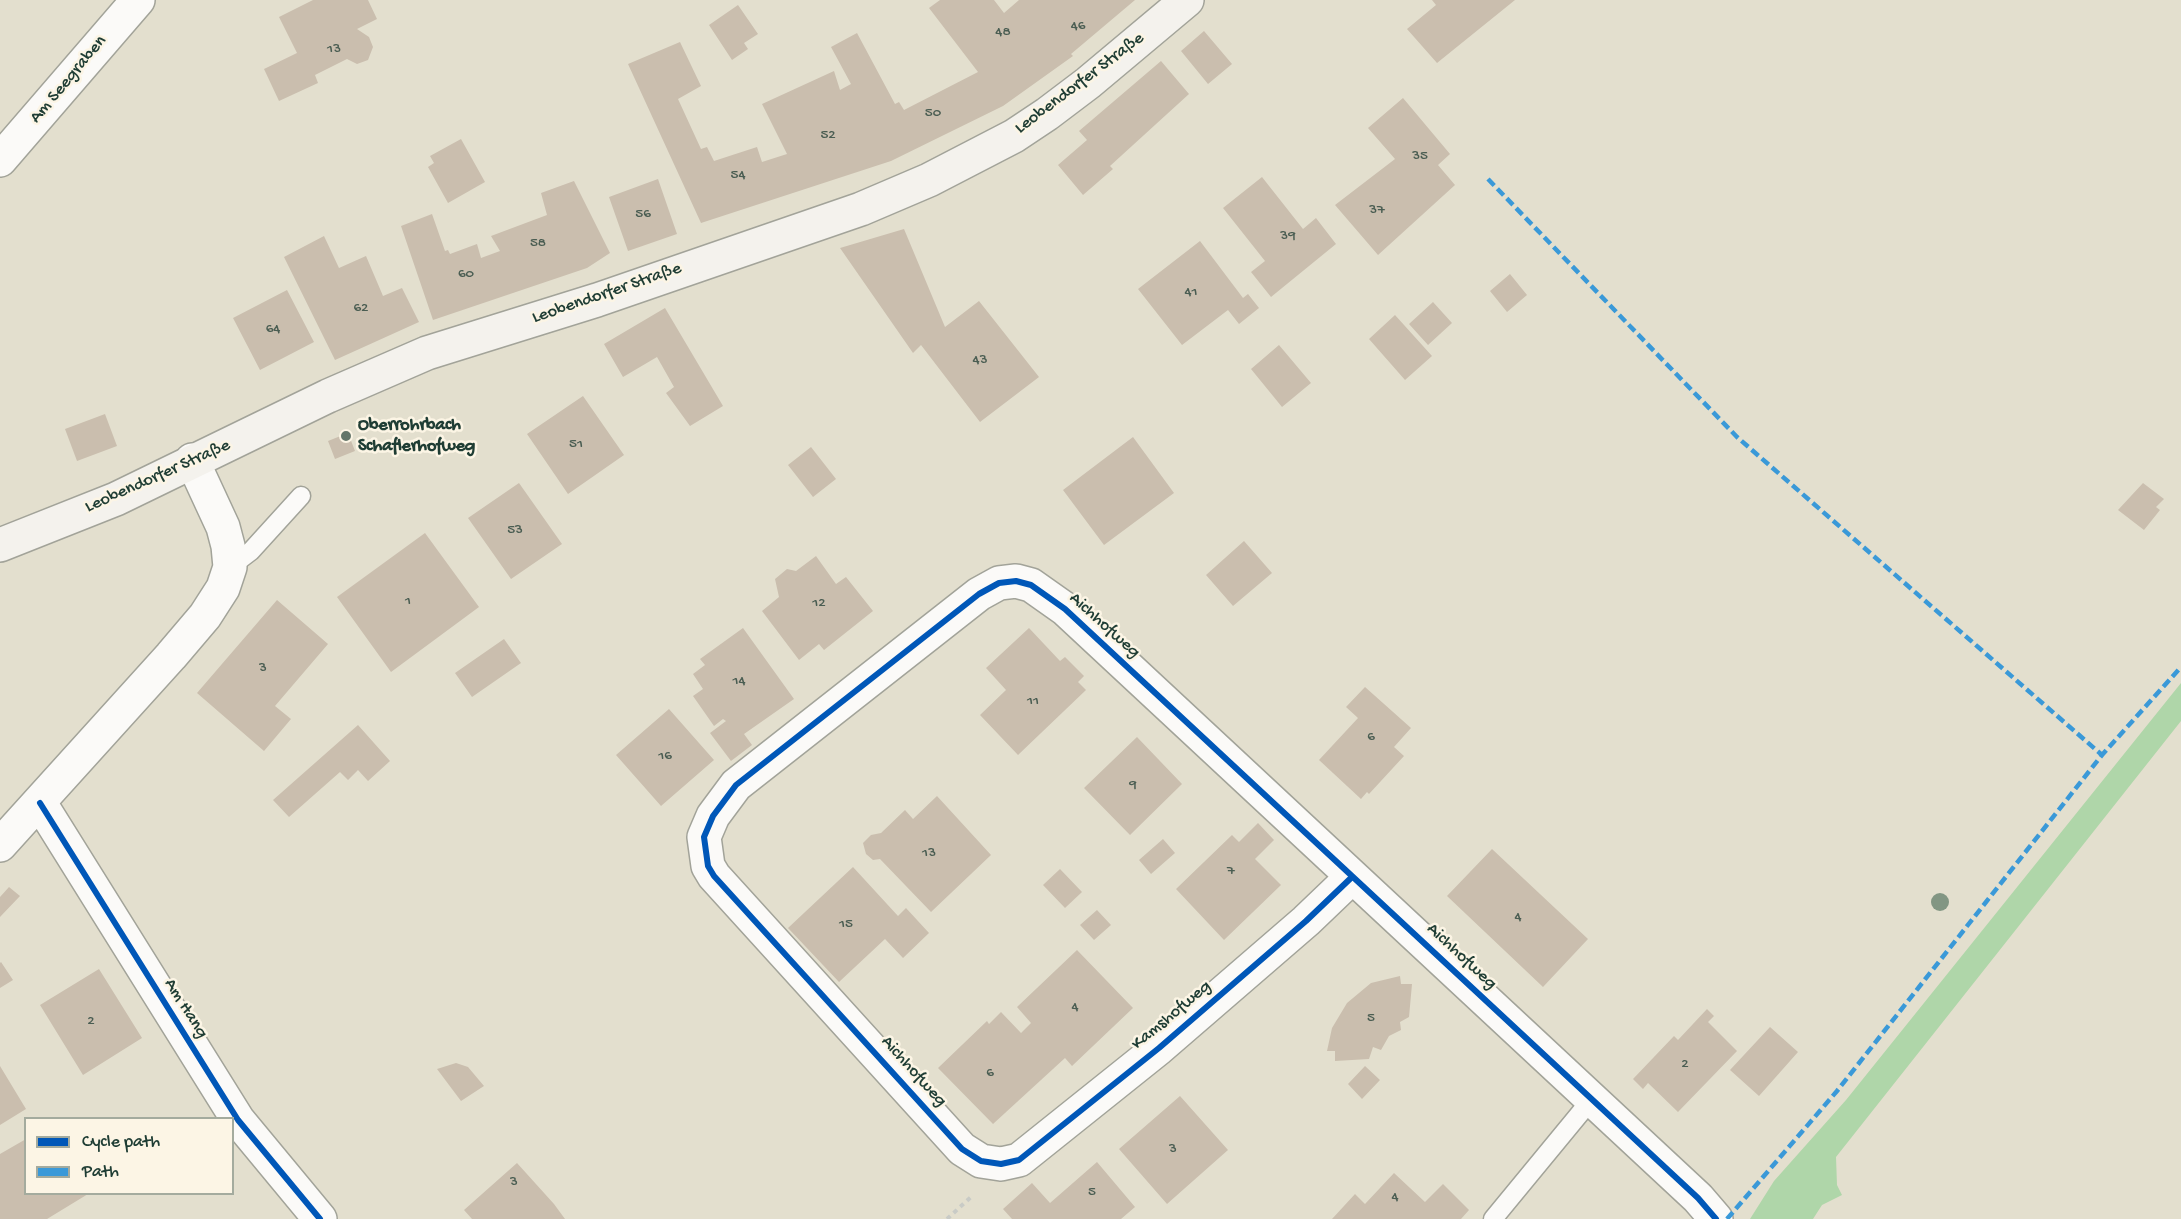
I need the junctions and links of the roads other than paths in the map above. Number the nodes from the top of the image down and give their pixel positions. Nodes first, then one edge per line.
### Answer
1 (138, 0) edge
2 (1187, 0) edge
3 (0, 160) edge
4 (192, 460) junction
5 (301, 496) dead end
6 (0, 545) edge
7 (230, 567) junction
8 (40, 803) junction
9 (0, 845) edge
10 (1352, 877) junction
11 (1591, 1100) junction
12 (1001, 1164) joint
13 (320, 1219) edge
14 (1492, 1219) edge
15 (1716, 1219) edge

1 - 3 street, Am Seegraben
2 - 4 main road, Leobendorfer Straße
4 - 6 main road, Leobendorfer Straße
4 - 7 street
5 - 7 lane
7 - 8 street
8 - 9 street
8 - 13 street, Am Hang
10 - 11 street, Aichhofweg
10 - 12 street, Kamshofweg
10 - 12 street, Aichhofweg
11 - 14 lane
11 - 15 street, Aichhofweg

